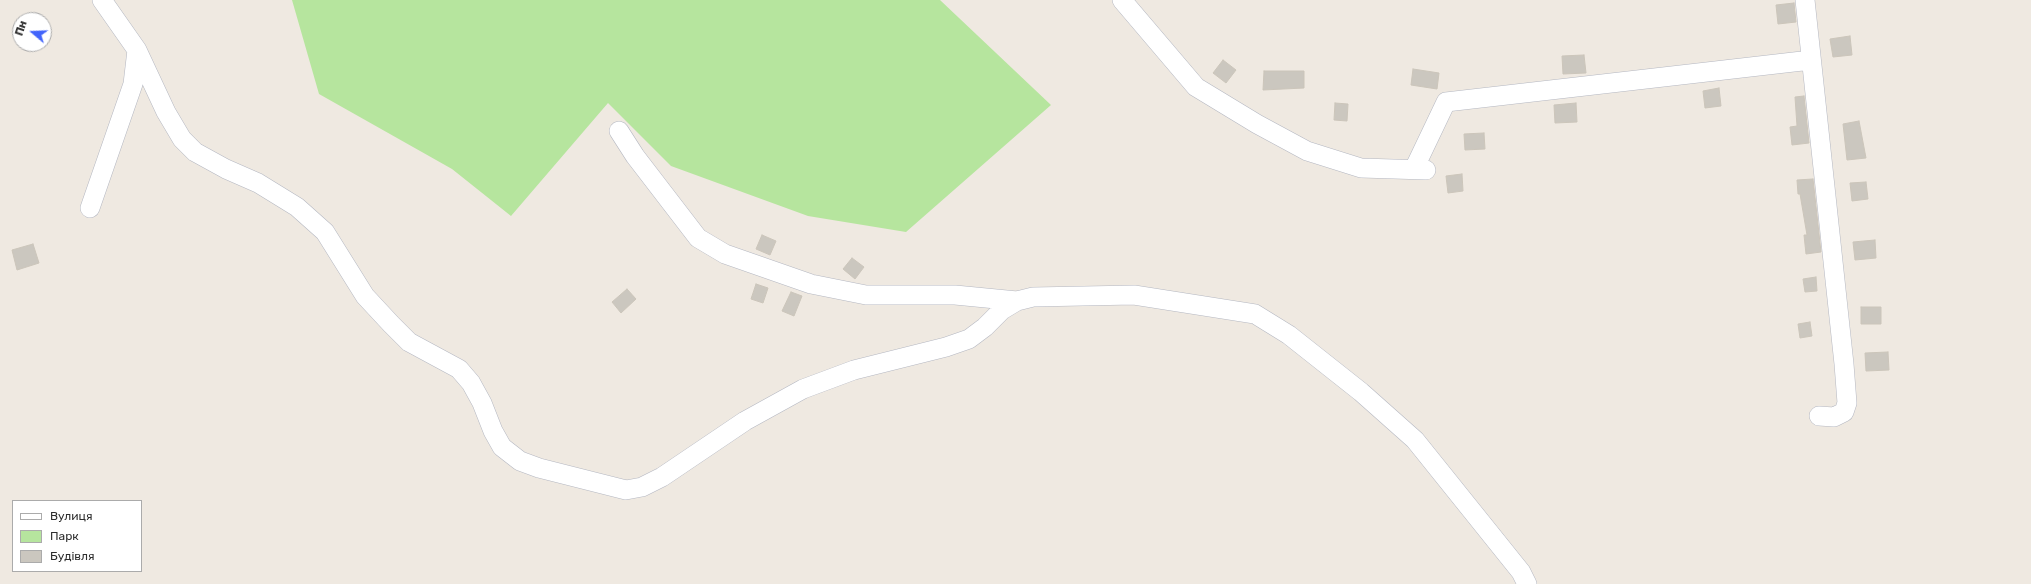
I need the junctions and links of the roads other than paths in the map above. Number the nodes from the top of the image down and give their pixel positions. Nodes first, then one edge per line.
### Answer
1 (102, 0) edge
2 (1122, 0) edge
3 (1805, 0) edge
4 (137, 50) junction
5 (1811, 60) junction
6 (619, 131) dead end
7 (90, 208) dead end
8 (1017, 301) junction
9 (1819, 416) dead end
10 (1527, 584) edge

1 - 4 street
2 - 5 street
3 - 5 street
4 - 7 street
4 - 8 street
5 - 9 street
6 - 8 street
8 - 10 street

